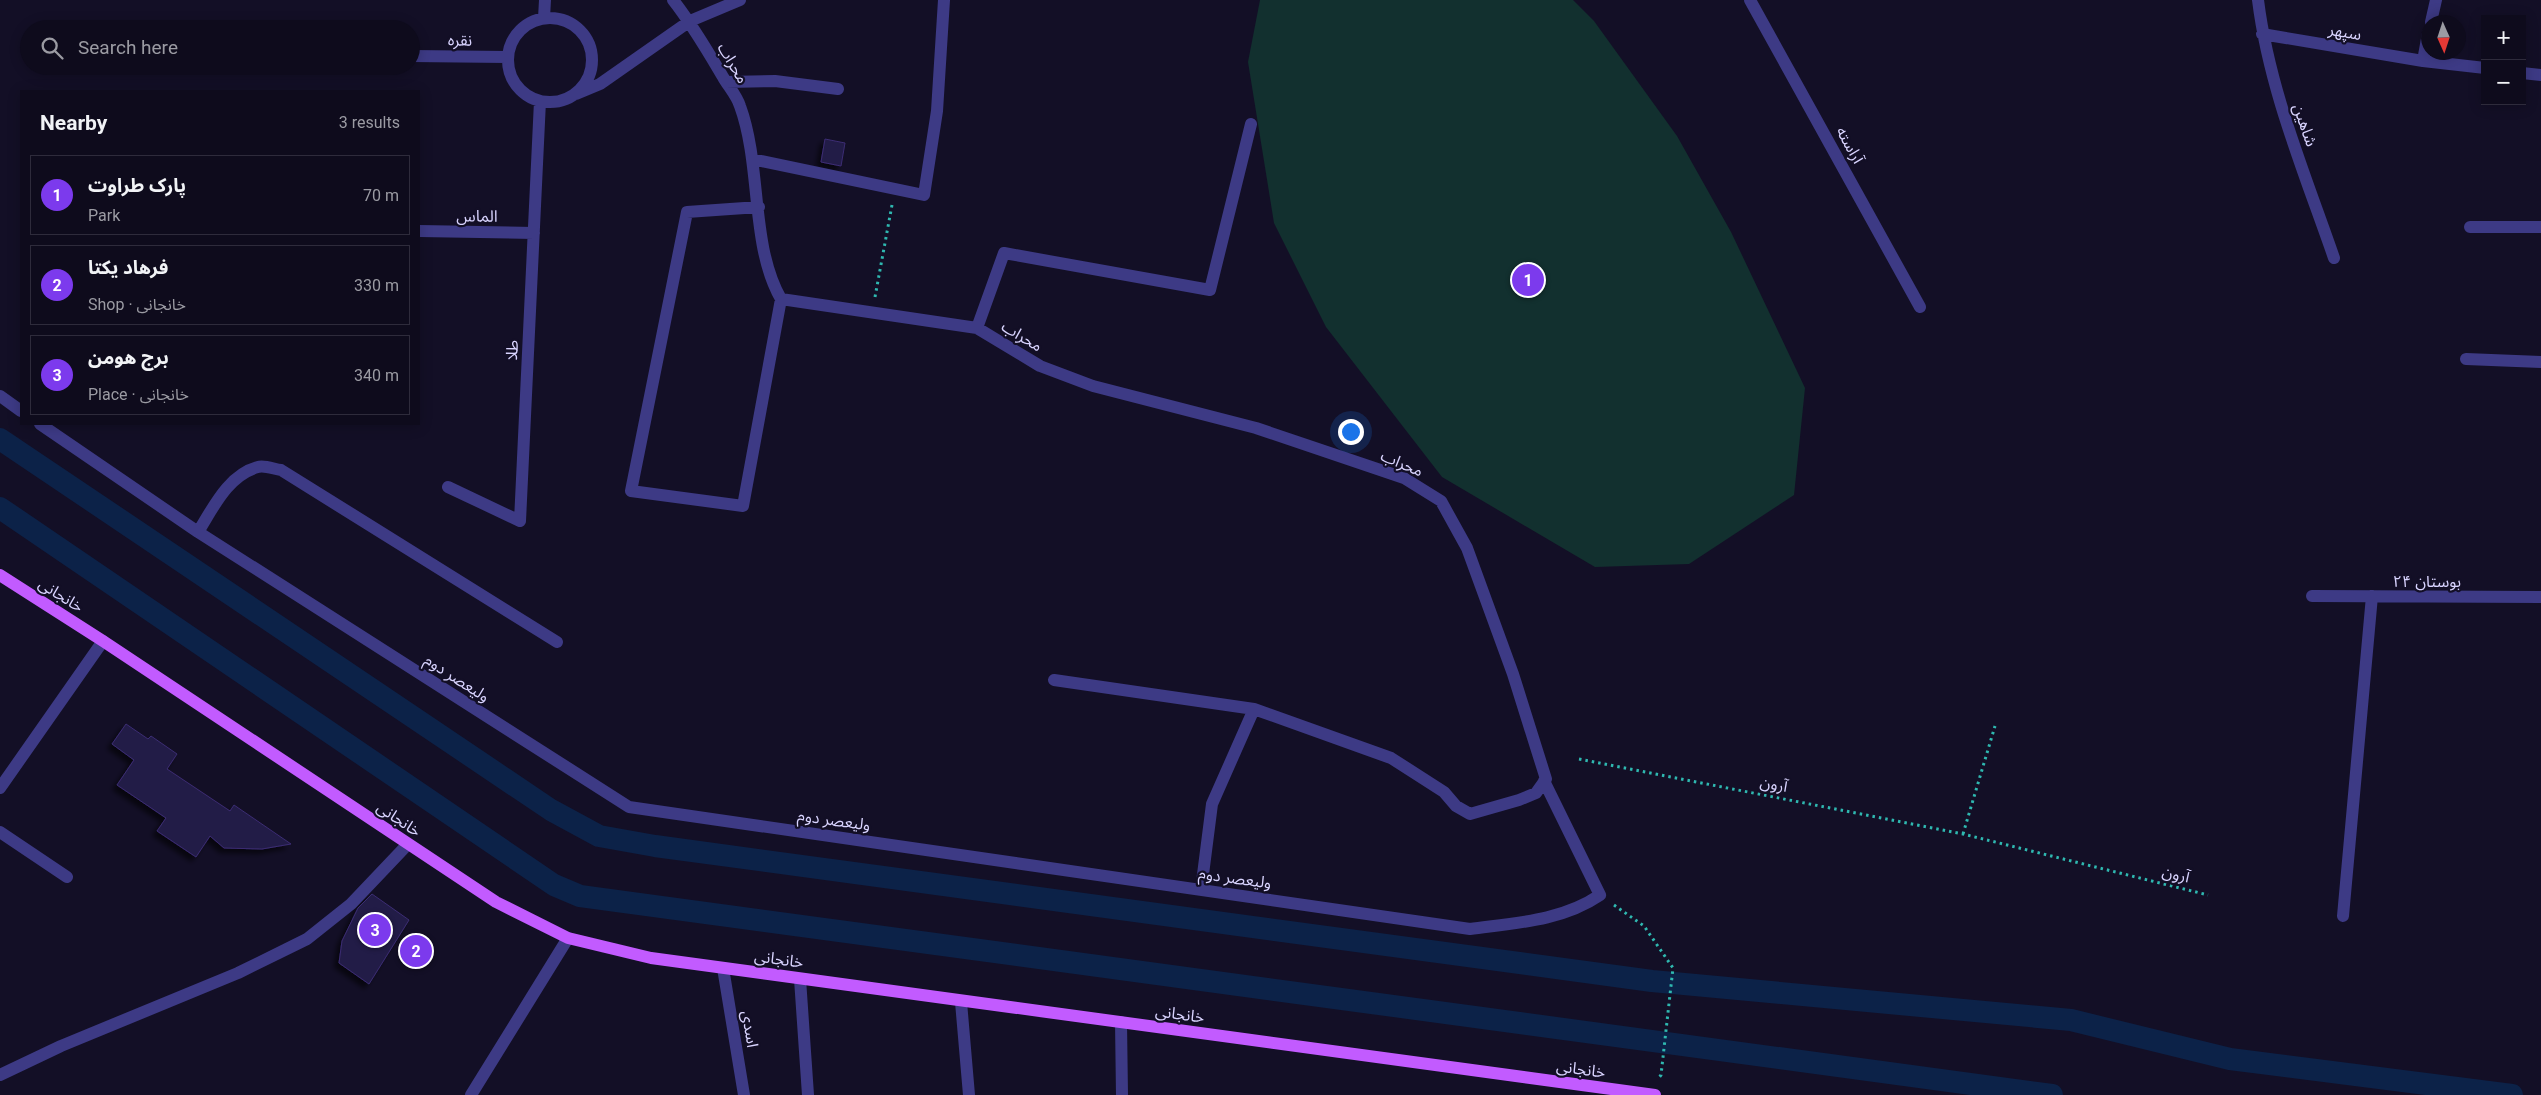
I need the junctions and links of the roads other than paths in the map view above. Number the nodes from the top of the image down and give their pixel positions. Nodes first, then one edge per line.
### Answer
1 (545, 0) edge
2 (673, 0) edge
3 (740, 0) edge
4 (944, 0) edge
5 (1750, 0) edge
6 (2258, 0) edge
7 (2436, 0) edge
8 (2433, 15) edge
9 (544, 18) junction
10 (690, 21) junction
11 (2262, 34) junction
12 (420, 56) edge
13 (507, 57) junction
14 (2422, 62) joint
15 (2481, 68) edge
16 (2526, 73) edge
17 (2541, 75) edge
18 (726, 82) junction
19 (838, 89) dead end
20 (569, 97) junction
21 (540, 101) junction
22 (1251, 124) dead end
23 (752, 159) junction
24 (759, 207) junction
25 (2470, 227) dead end
26 (2541, 227) edge
27 (420, 231) edge
28 (534, 233) junction
29 (2334, 258) dead end
30 (781, 299) junction
31 (1920, 307) dead end
32 (977, 328) junction
33 (2466, 359) dead end
34 (2541, 362) edge
35 (0, 396) edge
36 (20, 410) edge
37 (41, 425) edge
38 (448, 487) dead end
39 (198, 532) junction
40 (0, 576) edge
41 (2312, 596) dead end
42 (2372, 596) junction
43 (2541, 598) edge
44 (103, 641) junction
45 (557, 642) dead end
46 (1054, 680) dead end
47 (1254, 709) junction
48 (1544, 781) junction
49 (0, 788) edge
50 (0, 832) edge
51 (408, 844) junction
52 (67, 877) dead end
53 (1201, 890) junction
54 (2343, 916) dead end
55 (568, 938) junction
56 (723, 968) junction
57 (800, 979) junction
58 (961, 1002) junction
59 (1121, 1022) junction
60 (0, 1075) edge
61 (471, 1095) edge
62 (744, 1095) edge
63 (808, 1095) edge
64 (969, 1095) edge
65 (1122, 1095) edge
66 (1650, 1095) edge

1 - 9 street
2 - 10 street, محراب
3 - 10 street
4 - 23 street
5 - 31 street, آراسته
6 - 11 street, شاهین
7 - 8 street
9 - 13 street
9 - 20 street
10 - 18 street, محراب
10 - 20 street
11 - 14 street, سپهر
11 - 29 street, شاهین
12 - 13 street, نقره
13 - 21 street
14 - 15 street, سپهر
16 - 17 street
18 - 19 street
18 - 23 street, محراب
20 - 21 street
21 - 28 street, طلا
22 - 32 street
23 - 24 street, محراب
24 - 30 street, محراب
24 - 30 street
25 - 26 street
27 - 28 street, الماس
28 - 38 street, طلا
30 - 32 street, محراب
32 - 48 street, محراب
33 - 34 street
35 - 36 street
37 - 39 street, ولیعصر دوم
39 - 45 street
39 - 53 street, ولیعصر دوم
40 - 44 main road, خانجانی
41 - 42 street, بوستان ۲۴
42 - 43 street, بوستان ۲۴
42 - 54 street
44 - 49 street
44 - 51 main road, خانجانی
46 - 47 street
47 - 48 street
47 - 53 street
48 - 53 street, ولیعصر دوم
50 - 52 street
51 - 55 main road, خانجانی
51 - 60 street
55 - 56 main road, خانجانی
55 - 61 street
56 - 57 main road, خانجانی
56 - 62 street, اسدی
57 - 58 main road, خانجانی
57 - 63 street
58 - 59 main road, خانجانی
58 - 64 street
59 - 65 street
59 - 66 main road, خانجانی

